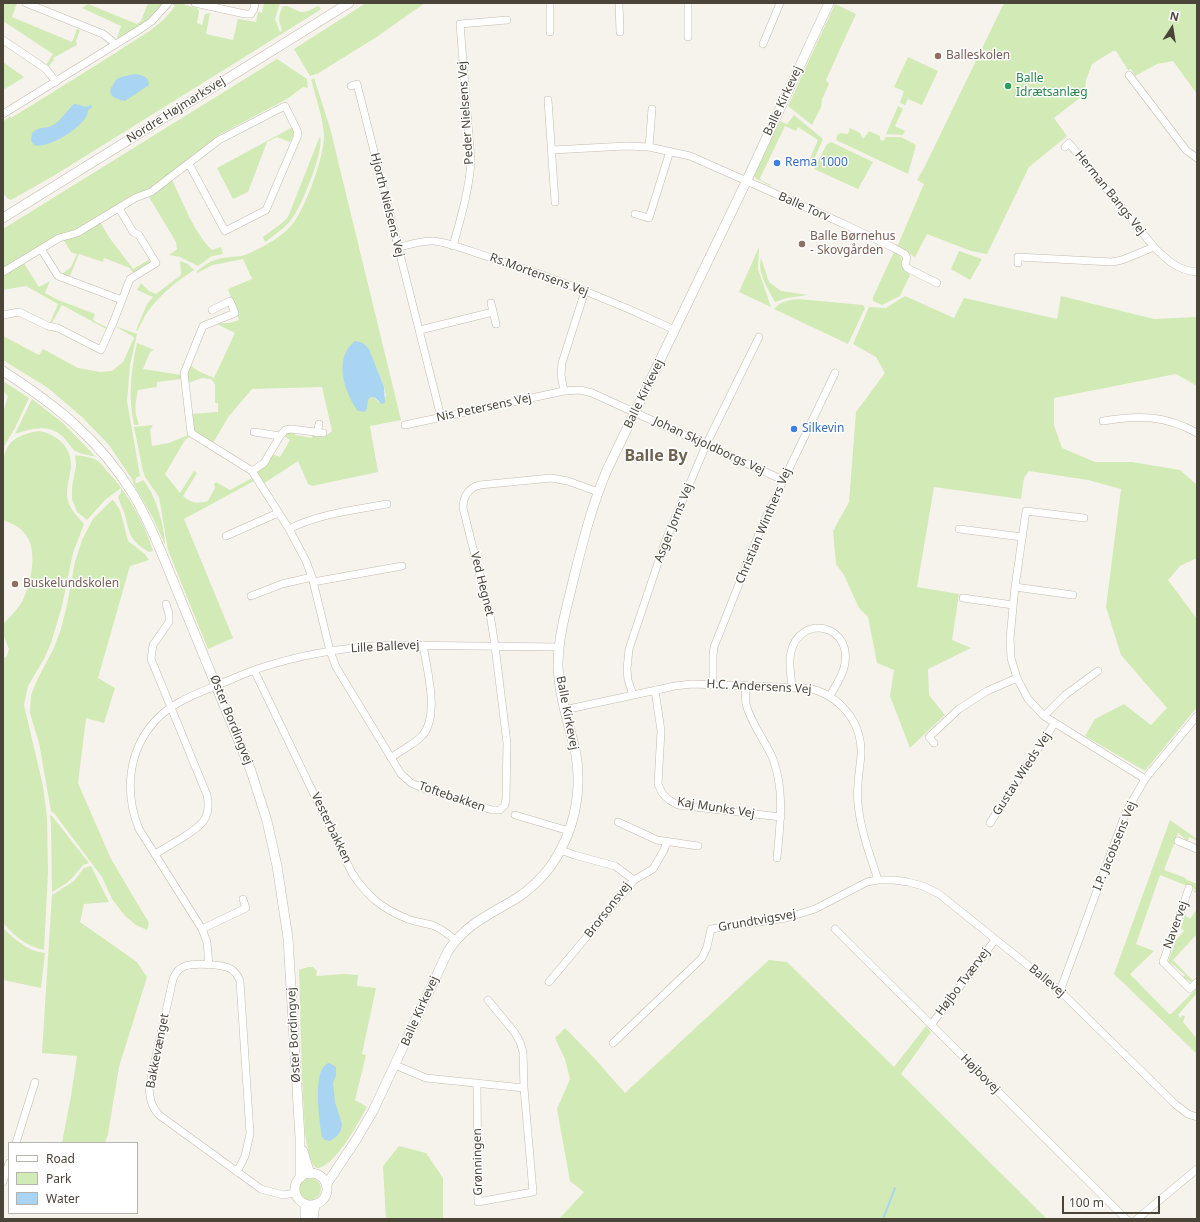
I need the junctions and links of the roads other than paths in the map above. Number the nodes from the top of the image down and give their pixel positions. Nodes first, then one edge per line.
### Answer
1 (26, 3) edge
2 (168, 3) edge
3 (195, 3) edge
4 (255, 3) edge
5 (350, 3) edge
6 (550, 3) edge
7 (619, 3) edge
8 (688, 3) edge
9 (780, 3) edge
10 (829, 3) edge
11 (507, 20) dead end
12 (550, 32) dead end
13 (620, 32) dead end
14 (688, 37) dead end
15 (3, 40) edge
16 (763, 44) dead end
17 (115, 45) junction
18 (1129, 75) dead end
19 (56, 82) junction
20 (351, 86) dead end
21 (548, 100) dead end
22 (652, 109) dead end
23 (3, 114) edge
24 (649, 147) junction
25 (1065, 147) dead end
26 (552, 150) junction
27 (670, 151) junction
28 (1197, 158) edge
29 (188, 164) junction
30 (746, 182) junction
31 (555, 202) dead end
32 (119, 208) junction
33 (635, 214) dead end
34 (3, 218) edge
35 (453, 246) junction
36 (398, 247) junction
37 (1154, 248) junction
38 (41, 249) junction
39 (1018, 263) dead end
40 (3, 272) edge
41 (1197, 272) edge
42 (937, 283) dead end
43 (585, 291) junction
44 (122, 300) junction
45 (490, 303) dead end
46 (212, 310) dead end
47 (493, 312) junction
48 (3, 315) edge
49 (496, 324) dead end
50 (420, 330) junction
51 (675, 330) junction
52 (759, 336) dead end
53 (3, 371) edge
54 (835, 374) dead end
55 (564, 391) junction
56 (635, 413) junction
57 (441, 417) junction
58 (1103, 422) dead end
59 (319, 424) dead end
60 (405, 425) dead end
61 (254, 432) dead end
62 (1197, 433) edge
63 (280, 436) junction
64 (706, 445) junction
65 (252, 471) junction
66 (783, 480) junction
67 (598, 492) junction
68 (386, 504) dead end
69 (278, 513) junction
70 (1084, 518) dead end
71 (289, 529) junction
72 (959, 529) dead end
73 (226, 536) dead end
74 (1022, 538) junction
75 (402, 566) dead end
76 (312, 580) junction
77 (1015, 587) junction
78 (1073, 595) dead end
79 (251, 596) dead end
80 (963, 598) dead end
81 (166, 604) dead end
82 (1013, 605) junction
83 (423, 645) junction
84 (495, 646) junction
85 (559, 647) junction
86 (330, 651) junction
87 (254, 670) junction
88 (1098, 671) dead end
89 (1017, 678) junction
90 (713, 685) junction
91 (217, 686) junction
92 (745, 686) junction
93 (792, 686) junction
94 (655, 690) junction
95 (633, 695) junction
96 (830, 696) junction
97 (171, 707) junction
98 (564, 710) junction
99 (1044, 716) junction
100 (1197, 716) edge
101 (1054, 724) junction
102 (934, 743) dead end
103 (392, 758) junction
104 (1145, 779) junction
105 (500, 810) joint
106 (515, 815) dead end
107 (781, 817) junction
108 (618, 822) dead end
109 (990, 823) dead end
110 (569, 831) junction
111 (667, 841) junction
112 (1178, 841) dead end
113 (698, 846) dead end
114 (1197, 849) edge
115 (561, 850) junction
116 (155, 854) junction
117 (777, 858) dead end
118 (634, 880) junction
119 (878, 880) junction
120 (1189, 888) dead end
121 (243, 899) dead end
122 (202, 929) junction
123 (835, 929) dead end
124 (456, 940) junction
125 (996, 940) junction
126 (209, 965) junction
127 (549, 982) dead end
128 (1197, 982) edge
129 (1060, 991) junction
130 (488, 1000) dead end
131 (931, 1025) junction
132 (613, 1043) dead end
133 (395, 1065) junction
134 (35, 1082) dead end
135 (477, 1083) junction
136 (524, 1088) junction
137 (1197, 1117) edge
138 (300, 1138) junction
139 (16, 1142) edge
140 (342, 1160) junction
141 (8, 1166) edge
142 (1197, 1169) edge
143 (237, 1172) junction
144 (314, 1175) junction
145 (300, 1178) junction
146 (3, 1182) edge
147 (326, 1185) junction
148 (295, 1193) junction
149 (305, 1204) junction
150 (315, 1204) junction
151 (305, 1219) edge
152 (312, 1219) edge
153 (1126, 1219) edge
154 (1137, 1219) edge

1 - 17 street
2 - 17 street
3 - 4 street
5 - 34 street, Nordre Højmarksvej
6 - 12 street
7 - 13 street
8 - 14 street
9 - 16 street
10 - 30 street, Balle Kirkevej
11 - 35 street, Peder Nielsens Vej
15 - 19 street
17 - 19 street
18 - 28 street
19 - 23 street
20 - 36 street, Hjorth Nielsens Vej
21 - 26 street
22 - 24 street
24 - 26 street
24 - 27 street
25 - 37 street, Herman Bangs Vej
26 - 31 street
27 - 30 street
27 - 33 street
29 - 29 street
29 - 32 street
30 - 42 street, Balle Torv
30 - 51 street, Balle Kirkevej
32 - 38 street
32 - 44 street
35 - 36 street, Rs.Mortensens Vej
35 - 43 street, Rs.Mortensens Vej
36 - 50 street, Hjorth Nielsens Vej
37 - 39 street, Herman Bangs Vej
37 - 41 street, Herman Bangs Vej
38 - 40 street
38 - 44 street
43 - 51 street, Rs.Mortensens Vej
43 - 55 street
44 - 48 street
45 - 47 street
46 - 65 street
47 - 49 street
47 - 50 street
50 - 57 street, Hjorth Nielsens Vej
51 - 56 street, Balle Kirkevej
52 - 64 street, Asger Jorns Vej
53 - 91 street, Øster Bordingvej
54 - 66 street, Christian Winthers Vej
55 - 56 street, Nis Petersens Vej
55 - 57 street, Nis Petersens Vej
56 - 64 street, Johan Skjoldborgs Vej
56 - 67 street, Balle Kirkevej
57 - 60 street, Nis Petersens Vej
58 - 62 street
59 - 63 street
61 - 63 street
63 - 65 street
64 - 66 street, Johan Skjoldborgs Vej
64 - 95 street, Asger Jorns Vej
65 - 69 street, Toftebakken
66 - 90 street, Christian Winthers Vej
67 - 84 street, Ved Hegnet
67 - 85 street, Balle Kirkevej
68 - 71 street
69 - 71 street, Toftebakken
69 - 73 street
70 - 74 street, Gustav Wieds Vej
71 - 76 street, Toftebakken
72 - 74 street
74 - 77 street, Gustav Wieds Vej
75 - 76 street
76 - 79 street
76 - 86 street, Toftebakken
77 - 78 street
77 - 82 street, Gustav Wieds Vej
80 - 82 street
81 - 97 street
82 - 89 street, Gustav Wieds Vej
83 - 84 street, Lille Ballevej
83 - 86 street, Lille Ballevej
83 - 103 street
84 - 85 street, Lille Ballevej
84 - 105 street, Ved Hegnet
85 - 98 street, Balle Kirkevej
86 - 87 street, Lille Ballevej
86 - 103 street, Toftebakken
87 - 91 street, Lille Ballevej
87 - 124 street, Vesterbakken
88 - 99 street, Gustav Wieds Vej
89 - 99 street, Gustav Wieds Vej
89 - 102 street
90 - 92 street, H.C. Andersens Vej
90 - 94 street, H.C. Andersens Vej
91 - 97 street
91 - 138 street, Øster Bordingvej
92 - 93 street, H.C. Andersens Vej
92 - 107 street
93 - 96 street, H.C. Andersens Vej
93 - 96 street
94 - 95 street, H.C. Andersens Vej
94 - 107 street, Kaj Munks Vej
95 - 98 street, H.C. Andersens Vej
96 - 119 street, H.C. Andersens Vej
97 - 116 street
97 - 116 street
98 - 110 street, Balle Kirkevej
99 - 101 street, Gustav Wieds Vej
100 - 104 street, I.P. Jacobsens Vej
101 - 104 street, Gustav Wieds Vej
101 - 109 street, Gustav Wieds Vej
103 - 105 street, Toftebakken
104 - 129 street, I.P. Jacobsens Vej
106 - 110 street
107 - 117 street
108 - 111 street
110 - 115 street, Balle Kirkevej
111 - 113 street
111 - 118 street
112 - 114 street
115 - 118 street, Brorsonsvej
115 - 124 street, Balle Kirkevej
116 - 122 street
118 - 127 street, Brorsonsvej
119 - 125 street, Ballevej
119 - 132 street, Grundtvigsvej
120 - 128 street, Navervej
121 - 122 street
122 - 126 street
123 - 131 street, Højbovej
124 - 133 street, Balle Kirkevej
125 - 129 street, Ballevej
125 - 131 street, Højbo Tværvej
126 - 143 street, Bakkevænget
126 - 143 street, Bakkevænget
129 - 137 street, Ballevej
130 - 136 street, Grønningen
131 - 153 street, Højbovej
133 - 135 street
133 - 140 street, Balle Kirkevej
134 - 139 street
135 - 136 street
135 - 136 street, Grønningen
138 - 144 street, Øster Bordingvej
138 - 145 street, Øster Bordingvej
140 - 144 street, Balle Kirkevej
140 - 147 street, Balle Kirkevej
141 - 146 street
142 - 154 street
143 - 148 street, Bakkevænget
144 - 145 street
144 - 147 street
145 - 148 street
147 - 150 street
148 - 149 street
149 - 150 street
149 - 151 street
150 - 152 street

